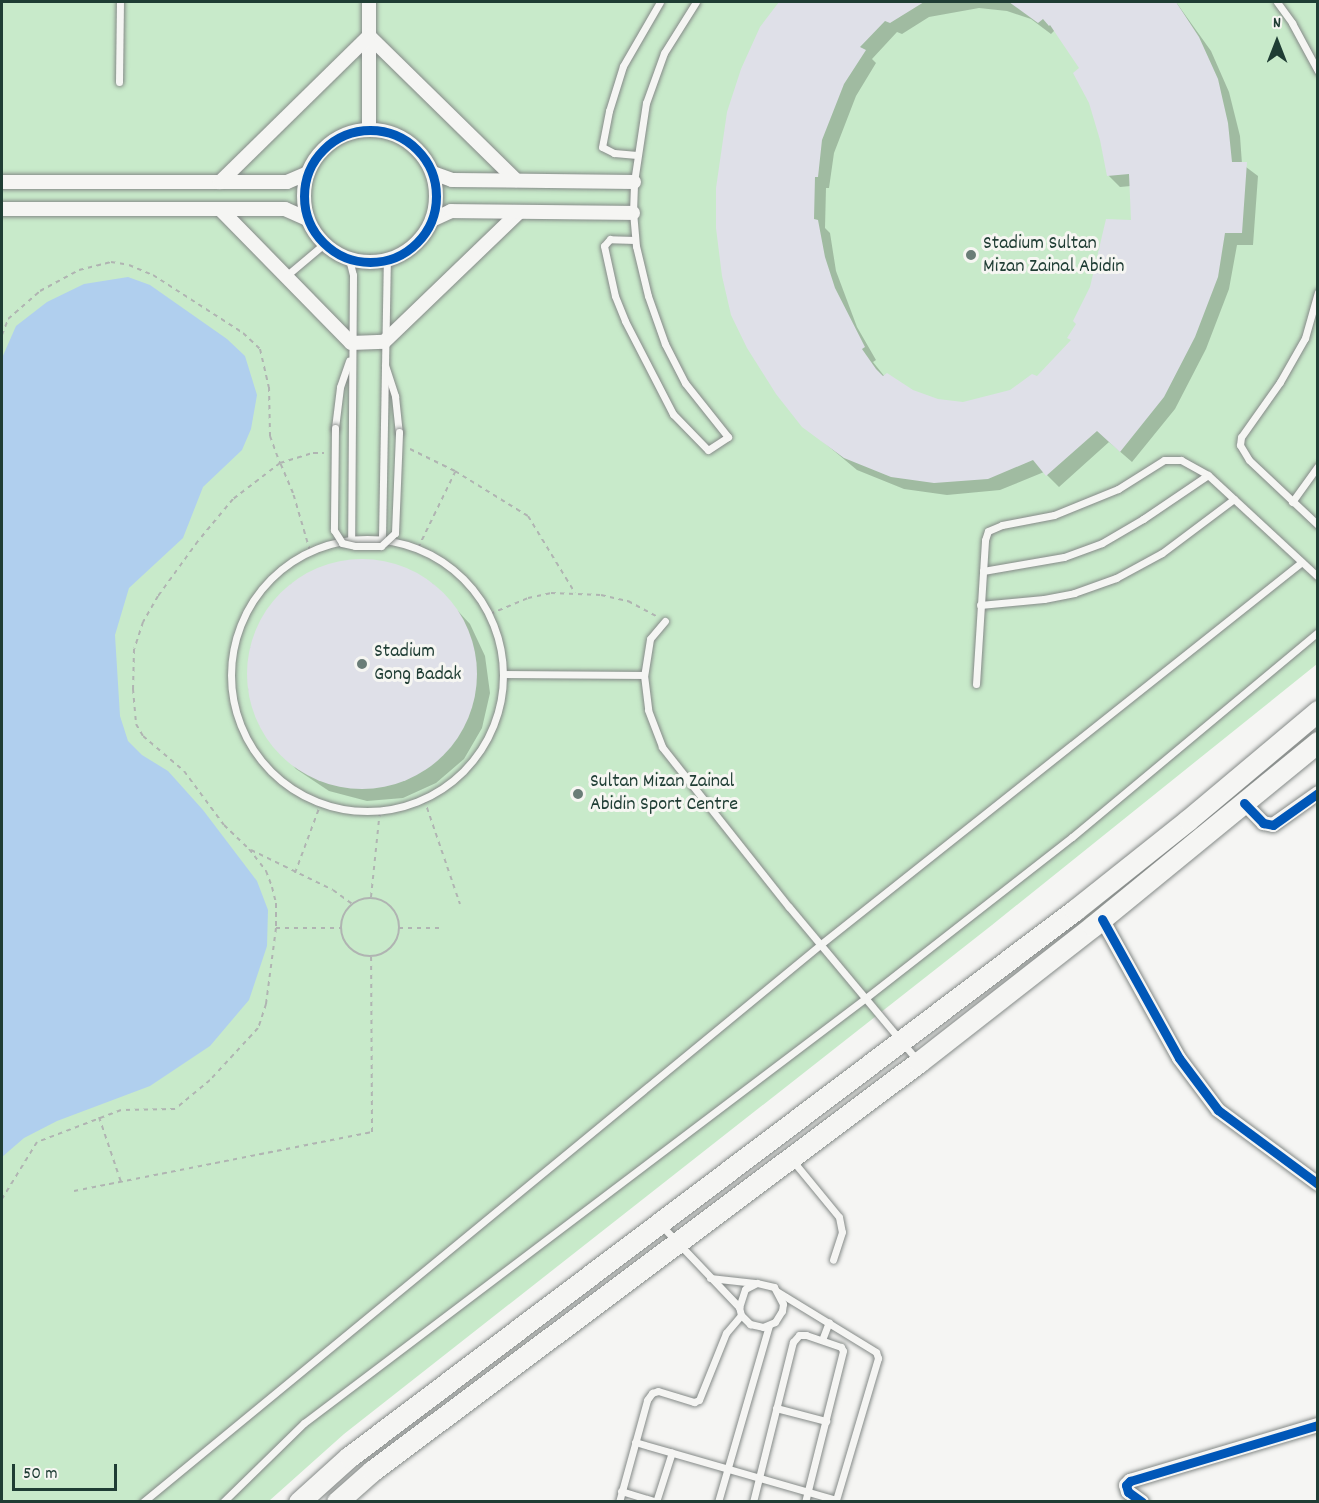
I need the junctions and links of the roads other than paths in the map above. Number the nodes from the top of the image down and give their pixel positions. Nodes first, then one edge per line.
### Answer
1 (120, 2) edge
2 (369, 2) edge
3 (660, 2) edge
4 (696, 2) edge
5 (1277, 2) edge
6 (369, 36) junction
7 (1317, 71) edge
8 (119, 82) dead end
9 (369, 129) junction
10 (637, 155) junction
11 (433, 173) junction
12 (306, 174) junction
13 (516, 180) junction
14 (2, 182) edge
15 (220, 182) junction
16 (634, 182) junction
17 (2, 209) edge
18 (220, 209) junction
19 (519, 212) junction
20 (633, 213) junction
21 (307, 219) junction
22 (432, 220) junction
23 (635, 240) junction
24 (324, 244) junction
25 (349, 260) junction
26 (387, 260) junction
27 (285, 276) junction
28 (1317, 292) edge
29 (384, 342) junction
30 (351, 343) junction
31 (351, 357) junction
32 (383, 360) junction
33 (1317, 466) edge
34 (1209, 475) junction
35 (1234, 499) junction
36 (1293, 502) junction
37 (1317, 525) edge
38 (382, 539) junction
39 (351, 540) junction
40 (1302, 562) junction
41 (982, 571) junction
42 (1317, 577) edge
43 (980, 605) junction
44 (665, 621) road end
45 (1317, 632) edge
46 (505, 674) junction
47 (644, 675) junction
48 (976, 684) dead end
49 (1317, 711) edge
50 (1317, 742) edge
51 (1317, 793) edge
52 (1244, 803) junction
53 (1102, 918) junction
54 (821, 944) junction
55 (867, 998) junction
56 (904, 1041) junction
57 (919, 1062) junction
58 (791, 1159) junction
59 (1317, 1184) edge
60 (660, 1224) junction
61 (676, 1244) junction
62 (833, 1260) dead end
63 (710, 1278) junction
64 (757, 1283) junction
65 (778, 1292) junction
66 (740, 1311) junction
67 (829, 1322) junction
68 (769, 1326) junction
69 (822, 1340) junction
70 (776, 1408) junction
71 (826, 1421) junction
72 (1317, 1425) edge
73 (635, 1442) junction
74 (672, 1452) junction
75 (728, 1467) junction
76 (759, 1478) junction
77 (621, 1491) junction
78 (807, 1491) junction
79 (836, 1501) edge
80 (143, 1502) edge
81 (224, 1502) edge
82 (299, 1502) edge
83 (337, 1502) edge
84 (619, 1502) edge
85 (656, 1502) edge
86 (718, 1502) edge
87 (753, 1502) edge
88 (805, 1502) edge
89 (1142, 1502) edge

1 - 8 lane
2 - 6 street
3 - 10 lane
4 - 10 lane
5 - 7 lane
6 - 9 street
6 - 13 street
6 - 15 street
9 - 11 street
9 - 12 street
10 - 16 lane
11 - 13 street
11 - 22 street
12 - 15 street
12 - 21 street
13 - 16 street
14 - 15 street
16 - 20 lane
17 - 18 street
18 - 21 street
18 - 27 street
19 - 20 street
19 - 22 street
19 - 29 street
20 - 23 lane
21 - 24 street
22 - 26 street
23 - 23 lane
24 - 25 street
24 - 27 lane
25 - 26 street
25 - 30 lane
26 - 29 lane
27 - 30 street
28 - 36 lane
29 - 30 street
29 - 32 lane
30 - 31 lane
31 - 32 lane, bridge
31 - 39 lane
32 - 38 lane
33 - 36 lane
34 - 35 lane
34 - 41 lane
34 - 41 lane
35 - 40 lane
35 - 43 lane
36 - 37 lane
38 - 39 lane
38 - 46 lane
39 - 46 lane
40 - 42 lane
40 - 54 lane
41 - 43 lane
43 - 48 lane
44 - 47 lane
45 - 55 lane
46 - 47 lane
47 - 54 lane
49 - 56 main road
50 - 52 main road
51 - 52 street
52 - 53 main road
53 - 57 main road
53 - 59 street
54 - 55 lane
54 - 80 lane
55 - 56 lane
55 - 81 lane
56 - 57 lane
56 - 60 main road
57 - 58 main road
58 - 61 main road
58 - 62 lane
60 - 61 lane
60 - 82 main road
61 - 63 lane
61 - 83 main road
63 - 64 lane
63 - 66 lane
64 - 65 lane
64 - 66 lane
65 - 67 lane
65 - 68 lane
66 - 68 lane
66 - 73 lane
67 - 69 lane
67 - 79 lane
68 - 75 lane
69 - 70 lane
69 - 71 lane
70 - 71 lane
70 - 76 lane
71 - 78 lane
72 - 89 street
73 - 74 lane
73 - 77 lane
74 - 75 lane
74 - 85 lane
75 - 76 lane
75 - 86 lane
76 - 78 lane
76 - 87 lane
77 - 84 lane
77 - 85 lane
78 - 79 lane
78 - 88 lane

